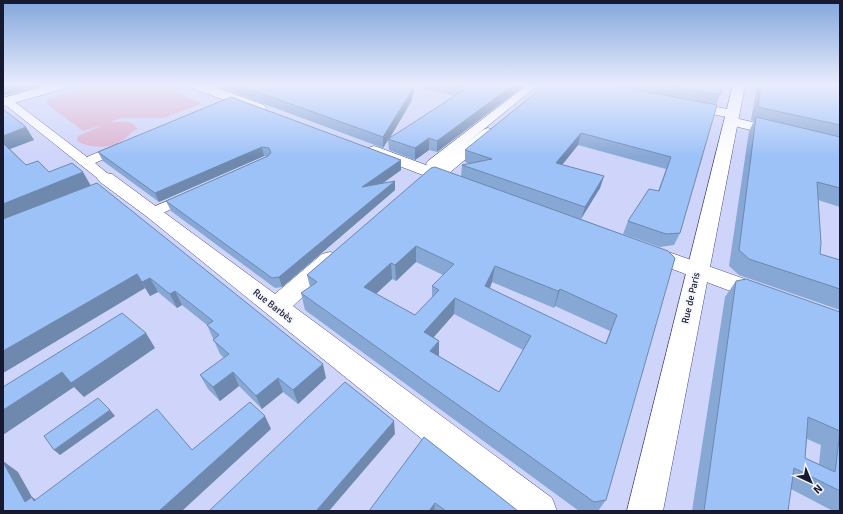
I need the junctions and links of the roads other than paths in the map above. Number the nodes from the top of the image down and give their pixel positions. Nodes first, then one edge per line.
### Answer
1 (14, 109) edge
2 (262, 109) edge
3 (503, 109) edge
4 (517, 109) edge
5 (700, 109) edge
6 (733, 109) edge
7 (273, 113) edge
8 (731, 117) junction
9 (129, 144) edge
10 (359, 146) edge
11 (840, 146) edge
12 (86, 162) junction
13 (436, 173) junction
14 (105, 185) joint
15 (468, 187) edge
16 (412, 188) edge
17 (202, 190) edge
18 (153, 212) junction
19 (347, 244) edge
20 (628, 244) edge
21 (698, 270) junction
22 (780, 300) edge
23 (275, 308) junction
24 (539, 511) edge
25 (645, 511) edge

1 - 12 street, Rue Barbès
2 - 7 street
3 - 13 street
4 - 13 street
5 - 8 street
6 - 8 street, Rue de Paris
8 - 11 street
8 - 21 street, Rue de Paris
9 - 12 street
10 - 13 street
12 - 14 street, Rue Barbès
13 - 15 street
13 - 16 street
14 - 18 street, Rue Barbès
17 - 18 street
18 - 23 street, Rue Barbès
19 - 23 street
20 - 21 street
21 - 22 street
21 - 25 street, Rue de Paris
23 - 24 street, Rue Barbès

